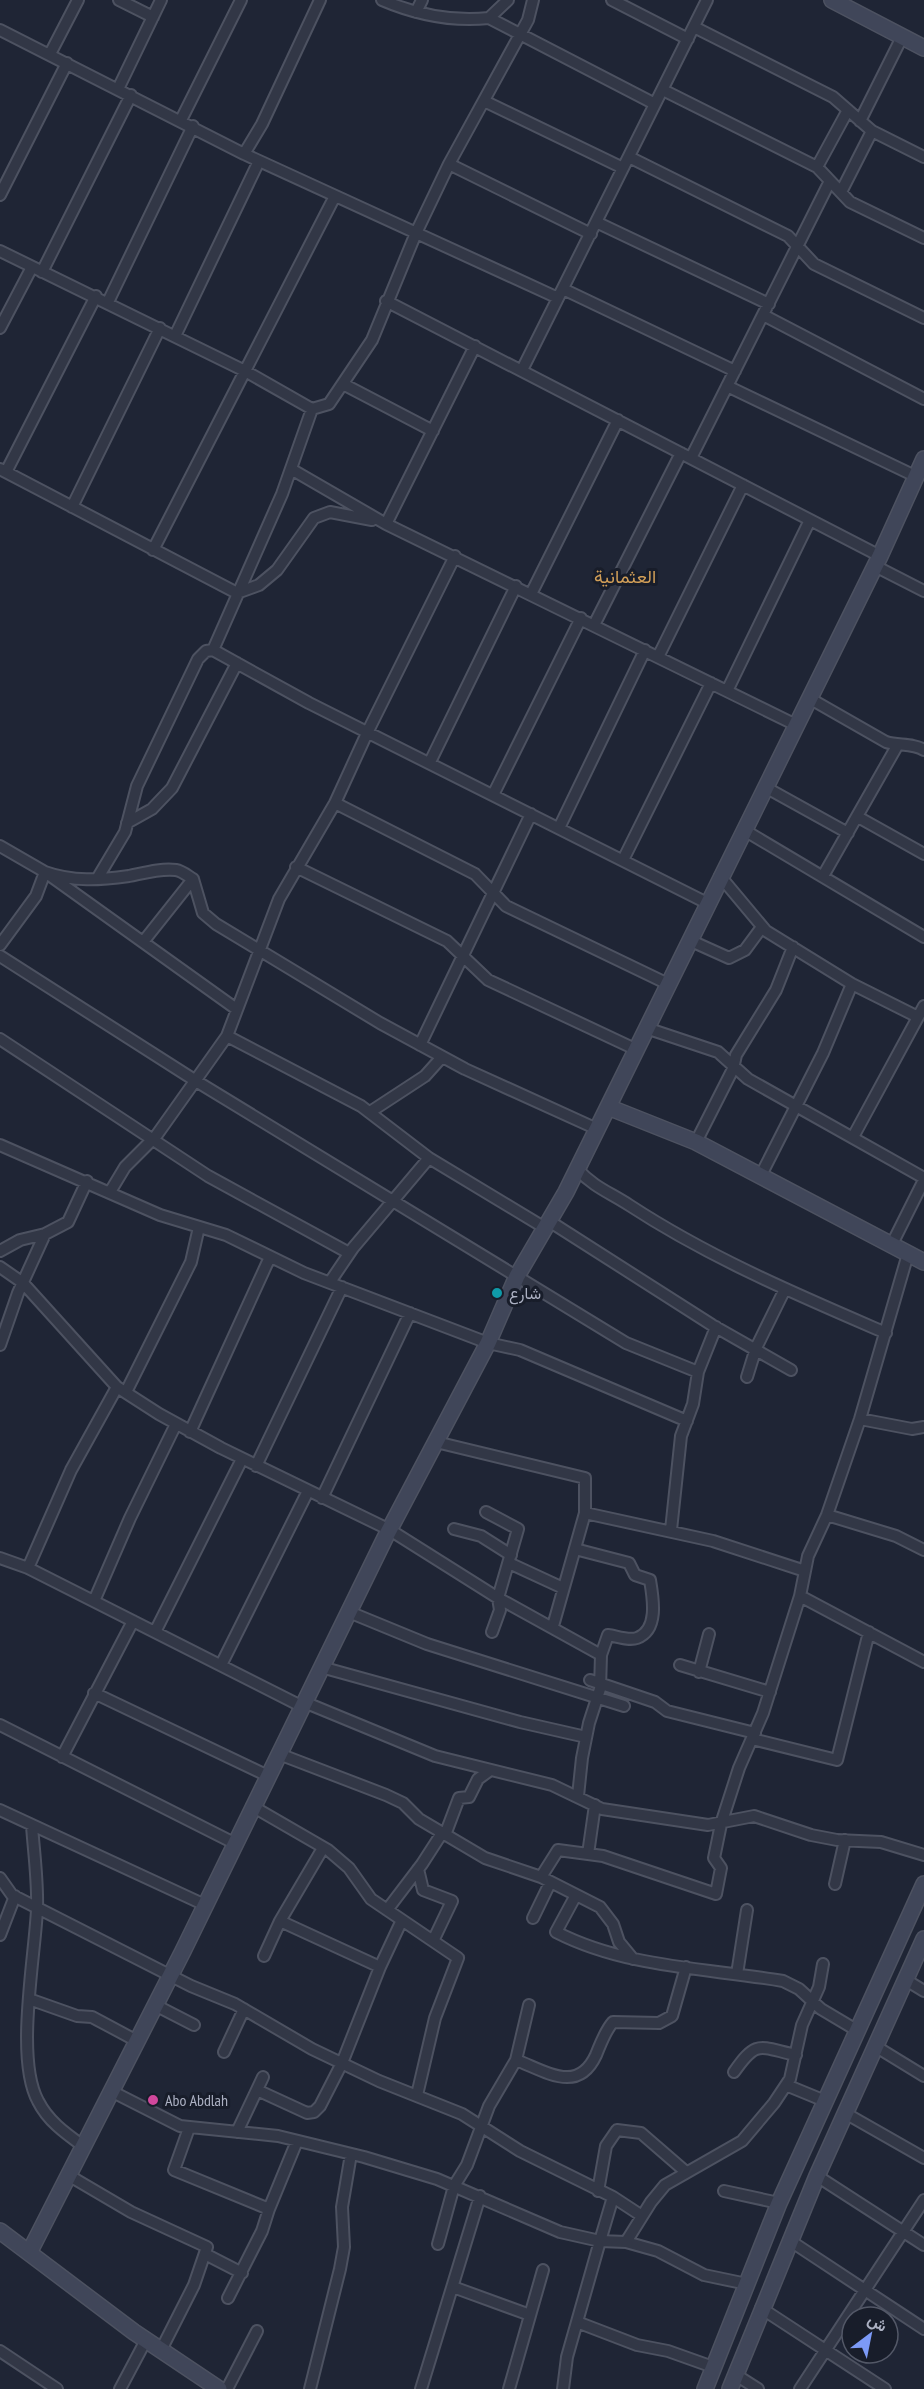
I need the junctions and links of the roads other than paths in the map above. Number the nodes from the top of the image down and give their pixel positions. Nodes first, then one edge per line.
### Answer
1 (78, 0) edge
2 (119, 0) edge
3 (161, 0) edge
4 (241, 0) edge
5 (320, 0) edge
6 (382, 0) edge
7 (422, 0) edge
8 (508, 0) edge
9 (533, 0) edge
10 (612, 0) edge
11 (706, 0) edge
12 (832, 0) edge
13 (416, 12) junction
14 (153, 17) junction
15 (489, 18) junction
16 (694, 27) junction
17 (0, 30) edge
18 (519, 35) junction
19 (902, 38) junction
20 (688, 39) junction
21 (924, 48) edge
22 (50, 54) junction
23 (67, 63) junction
24 (118, 89) junction
25 (663, 90) junction
26 (131, 95) junction
27 (484, 101) junction
28 (655, 104) junction
29 (848, 110) junction
30 (181, 120) junction
31 (860, 121) junction
32 (193, 126) junction
33 (872, 131) junction
34 (244, 154) junction
35 (629, 157) junction
36 (924, 157) edge
37 (259, 161) junction
38 (449, 164) junction
39 (817, 167) junction
40 (623, 168) junction
41 (830, 181) junction
42 (841, 192) junction
43 (0, 195) edge
44 (335, 196) junction
45 (596, 222) junction
46 (416, 233) junction
47 (591, 234) junction
48 (924, 238) edge
49 (798, 247) junction
50 (0, 251) edge
51 (37, 269) junction
52 (561, 293) junction
53 (96, 296) junction
54 (386, 301) junction
55 (108, 302) junction
56 (769, 304) junction
57 (763, 315) junction
58 (924, 318) edge
59 (0, 328) edge
60 (160, 328) junction
61 (175, 336) junction
62 (475, 346) junction
63 (522, 370) junction
64 (245, 371) junction
65 (735, 371) junction
66 (343, 384) junction
67 (727, 386) junction
68 (924, 399) edge
69 (312, 409) junction
70 (618, 420) junction
71 (433, 430) junction
72 (686, 455) junction
73 (924, 459) edge
74 (291, 469) junction
75 (3, 470) edge
76 (915, 477) junction
77 (743, 485) junction
78 (72, 507) junction
79 (810, 520) junction
80 (386, 524) junction
81 (153, 550) junction
82 (455, 556) junction
83 (877, 561) junction
84 (516, 586) junction
85 (924, 591) edge
86 (237, 593) junction
87 (531, 594) junction
88 (581, 618) junction
89 (594, 625) junction
90 (213, 650) junction
91 (645, 650) junction
92 (658, 657) junction
93 (237, 663) junction
94 (711, 683) junction
95 (727, 691) junction
96 (809, 698) junction
97 (796, 725) junction
98 (368, 731) junction
99 (897, 746) junction
100 (924, 750) edge
101 (430, 762) junction
102 (765, 788) junction
103 (493, 795) junction
104 (335, 803) junction
105 (531, 814) junction
106 (858, 817) junction
107 (127, 823) junction
108 (559, 828) junction
109 (744, 830) junction
110 (848, 833) junction
111 (0, 846) edge
112 (924, 854) edge
113 (623, 861) junction
114 (296, 867) junction
115 (45, 872) junction
116 (720, 876) junction
117 (823, 876) junction
118 (97, 879) junction
119 (193, 879) junction
120 (494, 893) junction
121 (707, 903) junction
122 (762, 927) junction
123 (924, 937) edge
124 (689, 940) junction
125 (143, 942) junction
126 (0, 945) edge
127 (793, 947) junction
128 (261, 950) junction
129 (0, 956) edge
130 (463, 957) junction
131 (668, 984) junction
132 (852, 984) junction
133 (924, 1006) edge
134 (235, 1008) junction
135 (918, 1017) junction
136 (646, 1028) junction
137 (227, 1036) junction
138 (0, 1039) edge
139 (420, 1045) junction
140 (635, 1049) junction
141 (442, 1057) junction
142 (733, 1069) junction
143 (195, 1081) junction
144 (794, 1105) junction
145 (608, 1107) junction
146 (370, 1112) junction
147 (597, 1129) junction
148 (853, 1137) junction
149 (152, 1140) junction
150 (696, 1142) junction
151 (0, 1145) edge
152 (429, 1158) junction
153 (577, 1169) junction
154 (761, 1175) junction
155 (924, 1179) edge
156 (87, 1182) junction
157 (110, 1192) junction
158 (391, 1202) junction
159 (547, 1225) junction
160 (199, 1227) junction
161 (45, 1234) junction
162 (892, 1244) junction
163 (0, 1251) edge
164 (349, 1253) junction
165 (908, 1254) junction
166 (270, 1257) junction
167 (924, 1262) edge
168 (0, 1267) edge
169 (517, 1276) junction
170 (330, 1282) junction
171 (23, 1283) junction
172 (342, 1287) junction
173 (785, 1289) junction
174 (410, 1313) junction
175 (716, 1327) junction
176 (886, 1333) junction
177 (488, 1343) junction
178 (0, 1345) edge
179 (756, 1348) junction
180 (791, 1370) dead end
181 (698, 1372) junction
182 (747, 1377) dead end
183 (122, 1390) junction
184 (860, 1419) junction
185 (687, 1421) junction
186 (176, 1424) junction
187 (924, 1427) edge
188 (190, 1432) junction
189 (436, 1442) junction
190 (242, 1458) junction
191 (256, 1466) junction
192 (308, 1491) junction
193 (322, 1498) junction
194 (486, 1512) dead end
195 (585, 1512) junction
196 (827, 1515) junction
197 (454, 1529) dead end
198 (390, 1530) junction
199 (671, 1530) junction
200 (574, 1549) junction
201 (924, 1550) edge
202 (0, 1558) edge
203 (510, 1559) junction
204 (28, 1568) junction
205 (805, 1571) junction
206 (563, 1588) junction
207 (800, 1596) junction
208 (498, 1598) junction
209 (94, 1601) junction
210 (349, 1612) junction
211 (133, 1621) junction
212 (553, 1626) junction
213 (156, 1632) junction
214 (492, 1632) dead end
215 (869, 1632) junction
216 (709, 1634) dead end
217 (601, 1655) junction
218 (924, 1662) edge
219 (220, 1665) junction
220 (680, 1665) dead end
221 (321, 1666) junction
222 (699, 1672) junction
223 (595, 1681) junction
224 (770, 1692) junction
225 (94, 1693) junction
226 (597, 1700) junction
227 (303, 1704) junction
228 (624, 1706) dead end
229 (0, 1725) edge
230 (0, 1734) edge
231 (754, 1736) junction
232 (586, 1737) junction
233 (279, 1754) junction
234 (62, 1757) junction
235 (489, 1771) junction
236 (268, 1776) junction
237 (578, 1796) junction
238 (595, 1805) junction
239 (252, 1806) junction
240 (0, 1810) edge
241 (721, 1824) junction
242 (32, 1826) junction
243 (444, 1834) junction
244 (845, 1840) junction
245 (234, 1843) junction
246 (323, 1848) junction
247 (588, 1854) junction
248 (924, 1855) edge
249 (418, 1869) junction
250 (0, 1878) edge
251 (545, 1880) junction
252 (835, 1884) dead end
253 (924, 1884) edge
254 (576, 1895) junction
255 (15, 1896) junction
256 (205, 1905) junction
257 (37, 1907) junction
258 (387, 1910) junction
259 (747, 1910) dead end
260 (533, 1918) dead end
261 (402, 1920) junction
262 (280, 1921) junction
263 (0, 1935) edge
264 (924, 1939) edge
265 (433, 1941) junction
266 (264, 1956) dead end
267 (633, 1959) junction
268 (823, 1964) dead end
269 (380, 1967) junction
270 (686, 1967) junction
271 (171, 1974) junction
272 (737, 1974) junction
273 (906, 1980) junction
274 (924, 1990) edge
275 (29, 1999) junction
276 (813, 2002) junction
277 (154, 2005) junction
278 (529, 2005) dead end
279 (244, 2009) junction
280 (194, 2025) dead end
281 (858, 2031) junction
282 (137, 2041) junction
283 (875, 2046) junction
284 (224, 2052) dead end
285 (796, 2055) junction
286 (516, 2060) junction
287 (342, 2063) junction
288 (734, 2072) dead end
289 (924, 2076) edge
290 (263, 2077) dead end
291 (786, 2085) junction
292 (257, 2090) junction
293 (111, 2091) junction
294 (417, 2095) junction
295 (825, 2101) junction
296 (845, 2113) junction
297 (483, 2125) junction
298 (189, 2128) junction
299 (237, 2132) junction
300 (297, 2140) junction
301 (83, 2146) junction
302 (351, 2154) junction
303 (924, 2158) edge
304 (686, 2172) junction
305 (68, 2175) junction
306 (817, 2176) junction
307 (454, 2186) junction
308 (598, 2191) junction
309 (724, 2191) dead end
310 (480, 2196) junction
311 (613, 2198) junction
312 (924, 2200) edge
313 (779, 2203) junction
314 (269, 2209) junction
315 (642, 2216) junction
316 (0, 2231) edge
317 (902, 2231) junction
318 (789, 2240) junction
319 (600, 2241) junction
320 (626, 2242) junction
321 (438, 2244) dead end
322 (924, 2245) edge
323 (30, 2251) junction
324 (205, 2254) junction
325 (543, 2270) dead end
326 (242, 2273) junction
327 (453, 2288) junction
328 (864, 2290) junction
329 (744, 2291) junction
330 (228, 2298) dead end
331 (761, 2308) junction
332 (530, 2315) junction
333 (577, 2322) junction
334 (924, 2329) edge
335 (257, 2331) dead end
336 (146, 2340) junction
337 (161, 2350) junction
338 (824, 2350) junction
339 (0, 2351) edge
340 (713, 2367) junction
341 (733, 2382) edge
342 (200, 2383) edge
343 (57, 2389) edge
344 (120, 2389) edge
345 (219, 2389) edge
346 (227, 2389) edge
347 (310, 2389) edge
348 (421, 2389) edge
349 (509, 2389) edge
350 (563, 2389) edge
351 (705, 2389) edge
352 (758, 2389) edge
353 (800, 2389) edge
354 (885, 2389) edge

1 - 22 street
2 - 14 street
3 - 14 street
4 - 30 street
5 - 34 street
6 - 13 street
7 - 13 street
8 - 15 street
9 - 18 street
10 - 20 street
11 - 16 street
12 - 19 street
13 - 15 street
14 - 24 street
15 - 18 street
16 - 20 street
16 - 29 street
17 - 22 street
18 - 27 street
18 - 28 street
19 - 21 street
19 - 31 street
20 - 25 street
22 - 23 street
23 - 24 street
23 - 43 street
24 - 26 street
25 - 28 street
25 - 39 street
26 - 30 street
26 - 51 street
27 - 38 street
27 - 40 street
28 - 35 street
29 - 31 street
29 - 39 street
30 - 32 street
31 - 33 street
32 - 34 street
32 - 55 street
33 - 36 street
33 - 42 street
34 - 37 street
35 - 40 street
35 - 49 street
37 - 44 street
37 - 61 street
38 - 46 street
38 - 47 street
39 - 41 street
40 - 45 street
41 - 42 street
41 - 49 street
42 - 48 street
44 - 46 street
44 - 64 street
45 - 47 street
45 - 56 street
46 - 52 street
46 - 54 street
47 - 52 street
49 - 56 street
49 - 58 street
50 - 51 street
51 - 53 street
51 - 59 street
52 - 63 street
52 - 65 street
53 - 55 street
53 - 75 street
54 - 62 street
54 - 66 street
55 - 60 street
56 - 57 street
57 - 65 street
57 - 68 street
60 - 61 street
60 - 78 street
61 - 64 street
62 - 63 street
62 - 71 street
63 - 70 street
64 - 69 street
64 - 81 street
65 - 67 street
66 - 69 street
66 - 71 street
67 - 72 street
67 - 76 street
69 - 74 street
70 - 72 street
70 - 87 street
71 - 80 street
72 - 77 street
72 - 89 street
73 - 76 street
74 - 80 street
74 - 86 street
75 - 78 street
76 - 83 street
77 - 79 street
77 - 92 street
78 - 81 street
79 - 83 street
79 - 95 street
80 - 82 street
80 - 86 street
81 - 86 street
82 - 84 street
82 - 98 street
83 - 85 street
83 - 96 street
84 - 87 street
84 - 101 street
86 - 90 street
87 - 88 street
88 - 89 street
88 - 103 street
89 - 91 street
90 - 93 street
90 - 107 street
91 - 92 street
91 - 108 street
92 - 94 street
93 - 98 street
93 - 107 street
94 - 95 street
94 - 113 street
95 - 97 street
96 - 97 street
96 - 99 street
97 - 102 street
98 - 101 street
98 - 104 street
99 - 100 street
99 - 106 street
101 - 103 street
102 - 109 street
102 - 110 street
103 - 105 street
104 - 114 street
104 - 120 street
105 - 108 street
105 - 120 street
106 - 110 street
106 - 112 street
107 - 118 street
108 - 113 street
109 - 116 street
109 - 117 street
110 - 117 street
111 - 115 street
113 - 121 street
114 - 128 street
114 - 130 street
115 - 118 street
115 - 125 street
115 - 126 street
116 - 121 street
116 - 122 street
117 - 123 street
118 - 119 street
119 - 125 street
119 - 128 street
120 - 130 street
120 - 131 street
121 - 124 street
122 - 124 street
122 - 127 street
124 - 131 street
125 - 134 street
127 - 132 street
127 - 142 street
128 - 134 street
128 - 139 street
129 - 143 street
130 - 139 street
130 - 140 street
131 - 136 street
132 - 135 street
132 - 144 street
133 - 135 street
134 - 137 street
135 - 148 street
136 - 140 street
136 - 142 street
137 - 143 street
137 - 146 street
138 - 149 street
139 - 141 street
140 - 145 street
141 - 146 street
141 - 147 street
142 - 144 street
142 - 150 street
143 - 149 street
143 - 158 street
144 - 148 street
144 - 154 street
145 - 147 street
145 - 150 street
146 - 152 street
147 - 153 street
148 - 155 street
149 - 157 street
149 - 164 street
150 - 154 street
151 - 156 street
152 - 158 street
152 - 159 street
153 - 159 street
153 - 173 street
154 - 162 street
155 - 162 street
156 - 157 street
156 - 161 street
157 - 160 street
158 - 164 street
158 - 169 street
159 - 169 street
159 - 175 street
160 - 166 street
160 - 183 street
161 - 163 street
161 - 171 street
162 - 165 street
164 - 170 street
165 - 167 street
165 - 176 street
166 - 170 street
166 - 188 street
168 - 171 street
169 - 177 street
169 - 181 street
170 - 172 street
171 - 178 street
171 - 183 street
172 - 174 street
172 - 191 street
173 - 176 street
173 - 179 street
174 - 177 street
174 - 193 street
175 - 179 street
175 - 181 street
176 - 184 street
177 - 185 street
177 - 189 street
179 - 180 street
179 - 182 street
181 - 185 street
183 - 186 street
183 - 204 street
184 - 187 street
184 - 196 street
185 - 199 street
186 - 188 street
186 - 209 street
188 - 190 street
189 - 195 street
189 - 198 street
190 - 191 street
190 - 213 street
191 - 192 street
192 - 193 street
192 - 219 street
193 - 198 street
194 - 203 street
195 - 199 street
195 - 200 street
196 - 201 street
196 - 205 street
197 - 203 street
198 - 208 street
198 - 210 street
199 - 205 street
200 - 206 street
200 - 217 street
202 - 204 street
203 - 206 street
203 - 208 street
204 - 209 street
205 - 207 street
206 - 212 street
207 - 215 street
207 - 224 street
208 - 212 street
208 - 214 street
209 - 211 street
210 - 221 street
210 - 226 street
211 - 213 street
211 - 225 street
212 - 217 street
213 - 219 street
215 - 218 street
215 - 231 street
216 - 222 street
217 - 223 street
219 - 227 street
220 - 222 street
221 - 227 street
221 - 232 street
222 - 224 street
223 - 226 street
223 - 231 street
224 - 231 street
225 - 234 street
225 - 236 street
226 - 228 street
226 - 232 street
227 - 233 street
227 - 235 street
229 - 230 street
229 - 234 street
231 - 241 street
232 - 237 street
233 - 236 street
233 - 243 street
234 - 245 street
235 - 237 street
235 - 243 street
236 - 239 street
237 - 238 street
238 - 241 street
238 - 247 street
239 - 245 street
239 - 246 street
240 - 242 street
241 - 244 street
241 - 247 street
242 - 256 street
242 - 257 street
243 - 249 street
243 - 251 street
244 - 248 street
244 - 252 street
245 - 256 street
246 - 258 street
246 - 262 street
247 - 251 street
249 - 258 street
249 - 265 street
250 - 255 street
251 - 254 street
251 - 260 street
253 - 281 street
254 - 267 street
254 - 267 street
255 - 257 street
255 - 263 street
256 - 271 street
257 - 271 street
257 - 275 street
258 - 261 street
259 - 272 street
261 - 265 street
261 - 269 street
262 - 266 street
262 - 269 street
264 - 273 street
265 - 294 street
267 - 270 street
268 - 276 street
269 - 287 street
270 - 272 street
270 - 286 street
271 - 277 street
271 - 279 street
272 - 276 street
273 - 274 street
273 - 283 street
275 - 282 street
275 - 301 street
276 - 281 street
276 - 285 street
277 - 280 street
277 - 282 street
278 - 286 street
279 - 284 street
279 - 287 street
281 - 295 street
282 - 293 street
283 - 289 street
283 - 296 street
285 - 288 street
285 - 291 street
286 - 297 street
287 - 292 street
287 - 294 street
290 - 292 street
291 - 295 street
291 - 304 street
292 - 299 street
293 - 298 street
293 - 301 street
294 - 297 street
295 - 313 street
296 - 303 street
296 - 306 street
297 - 307 street
297 - 308 street
298 - 299 street
298 - 314 street
299 - 300 street
300 - 302 street
300 - 314 street
301 - 305 street
302 - 307 street
302 - 347 street
304 - 308 street
304 - 315 street
305 - 323 street
305 - 324 street
306 - 317 street
306 - 318 street
307 - 310 street
307 - 321 street
308 - 311 street
309 - 313 street
310 - 319 street
310 - 327 street
311 - 315 street
311 - 319 street
312 - 317 street
313 - 329 street
314 - 326 street
315 - 320 street
316 - 323 street
317 - 322 street
317 - 328 street
318 - 328 street
318 - 331 street
319 - 320 street
319 - 333 street
320 - 329 street
323 - 336 street
324 - 326 street
324 - 337 street
325 - 332 street
326 - 330 street
327 - 332 street
327 - 348 street
328 - 334 street
328 - 338 street
329 - 331 street
329 - 340 street
331 - 338 street
331 - 341 street
332 - 349 street
333 - 340 street
333 - 350 street
335 - 346 street
336 - 337 street
336 - 344 street
337 - 342 street
338 - 353 street
338 - 354 street
339 - 343 street
340 - 351 street
341 - 352 street
342 - 345 street

